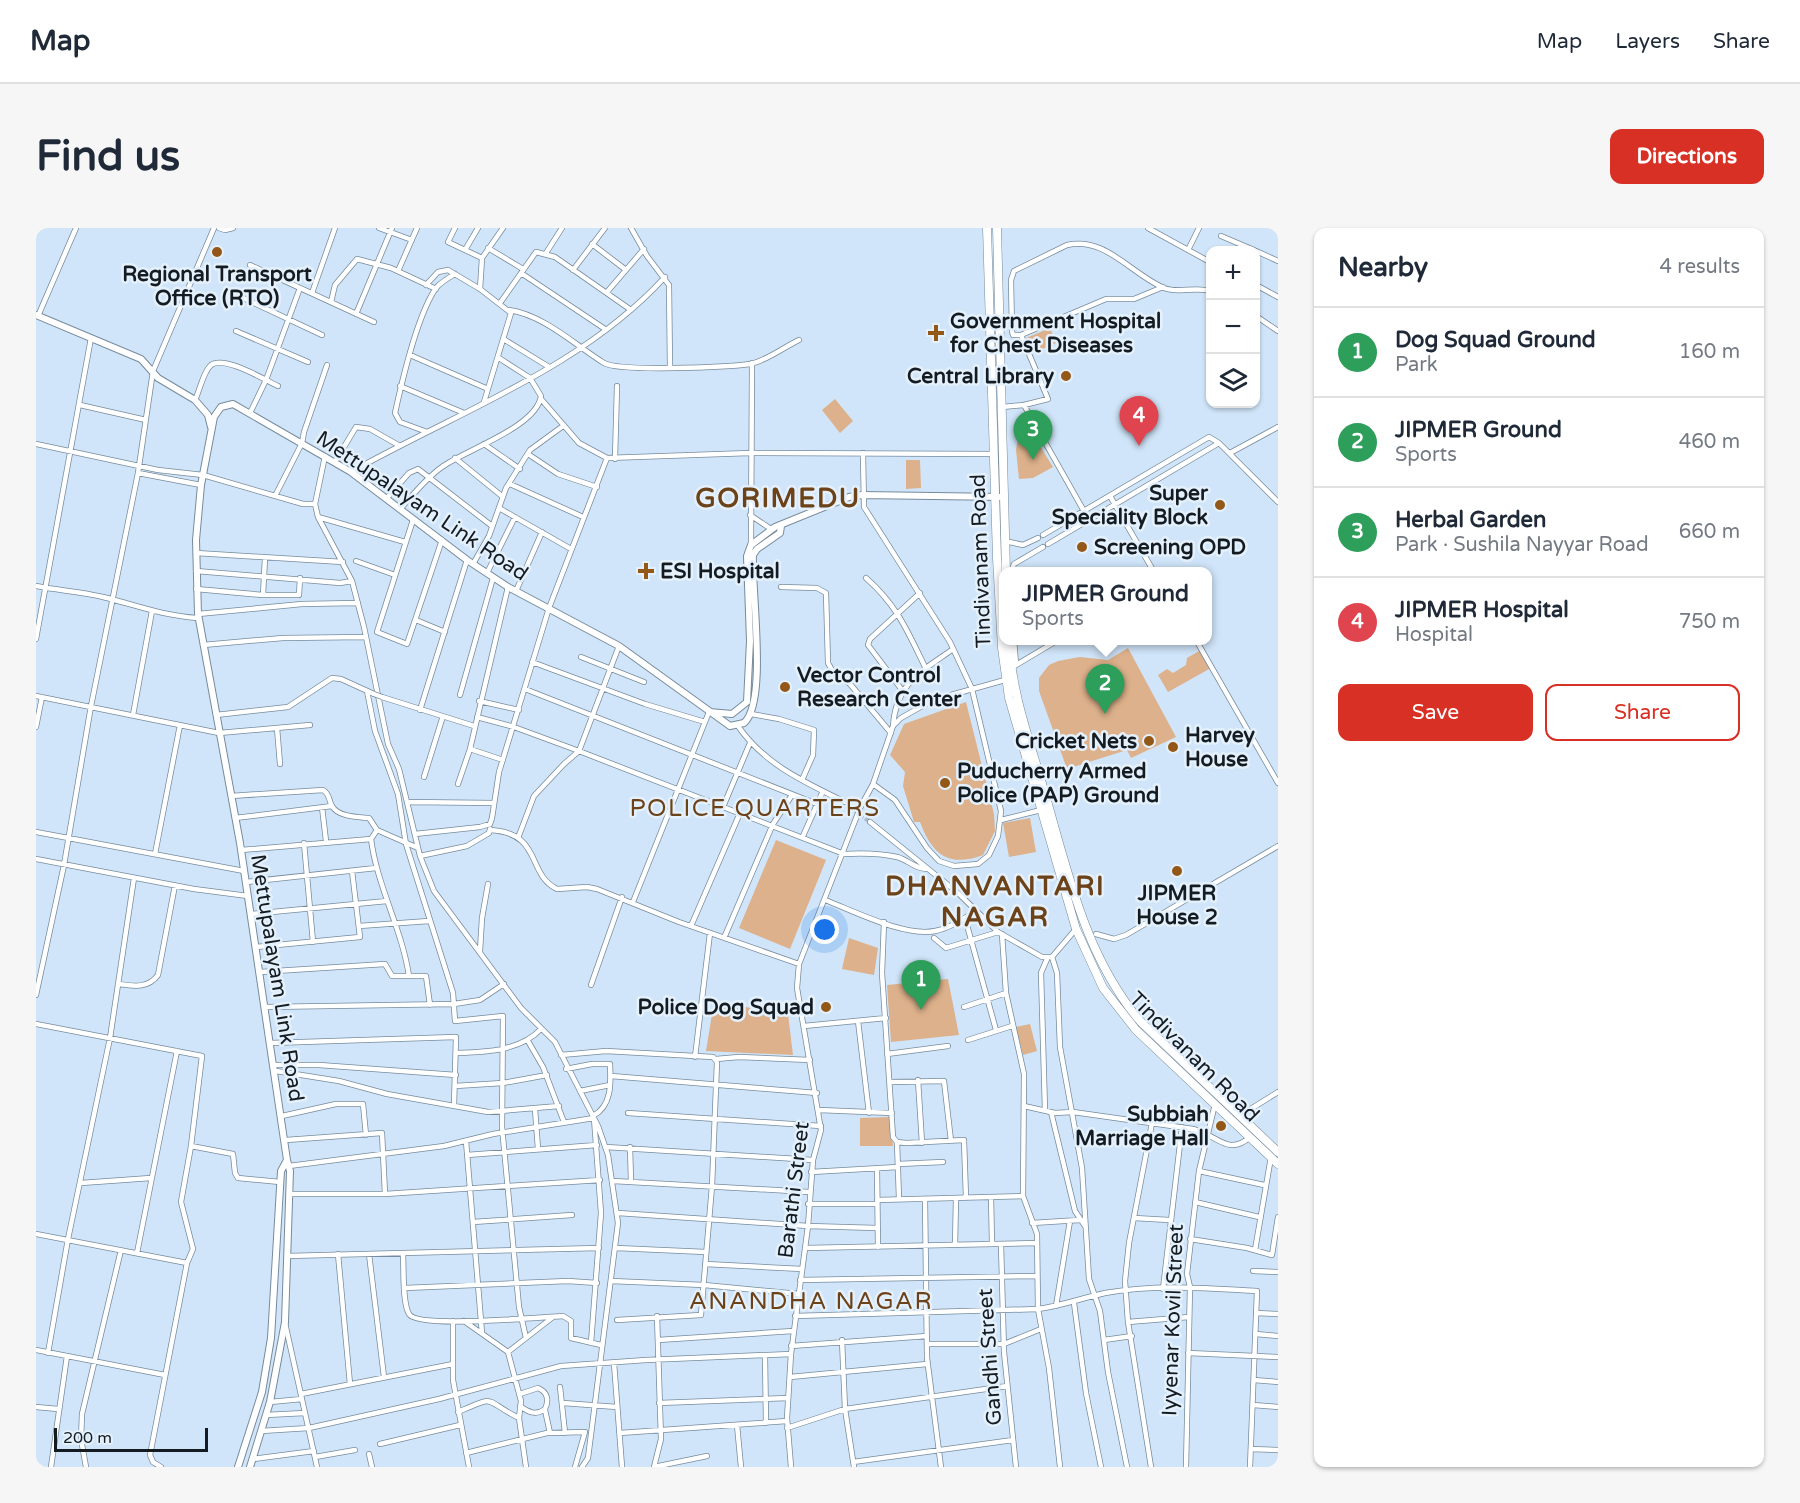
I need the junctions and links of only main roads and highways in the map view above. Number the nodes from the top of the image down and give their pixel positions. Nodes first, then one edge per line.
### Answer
1 (987, 228) edge
2 (997, 228) edge
3 (992, 355) junction
4 (1001, 355) junction
5 (999, 497) junction
6 (1001, 567) edge
7 (1008, 567) edge
8 (1004, 645) edge
9 (1010, 645) edge
10 (1045, 809) junction
11 (1274, 1155) edge
12 (1278, 1164) edge

1 - 3 highway, Tindivanam Road
2 - 4 highway, Tindivanam Road
3 - 4 highway
3 - 5 highway, Tindivanam Road
4 - 5 highway, Tindivanam Road
5 - 6 highway, Tindivanam Road
5 - 7 highway, Tindivanam Road
8 - 10 highway, Tindivanam Road
9 - 10 highway
10 - 11 highway
10 - 11 highway, Tindivanam Road
11 - 12 highway, Tindivanam Road

